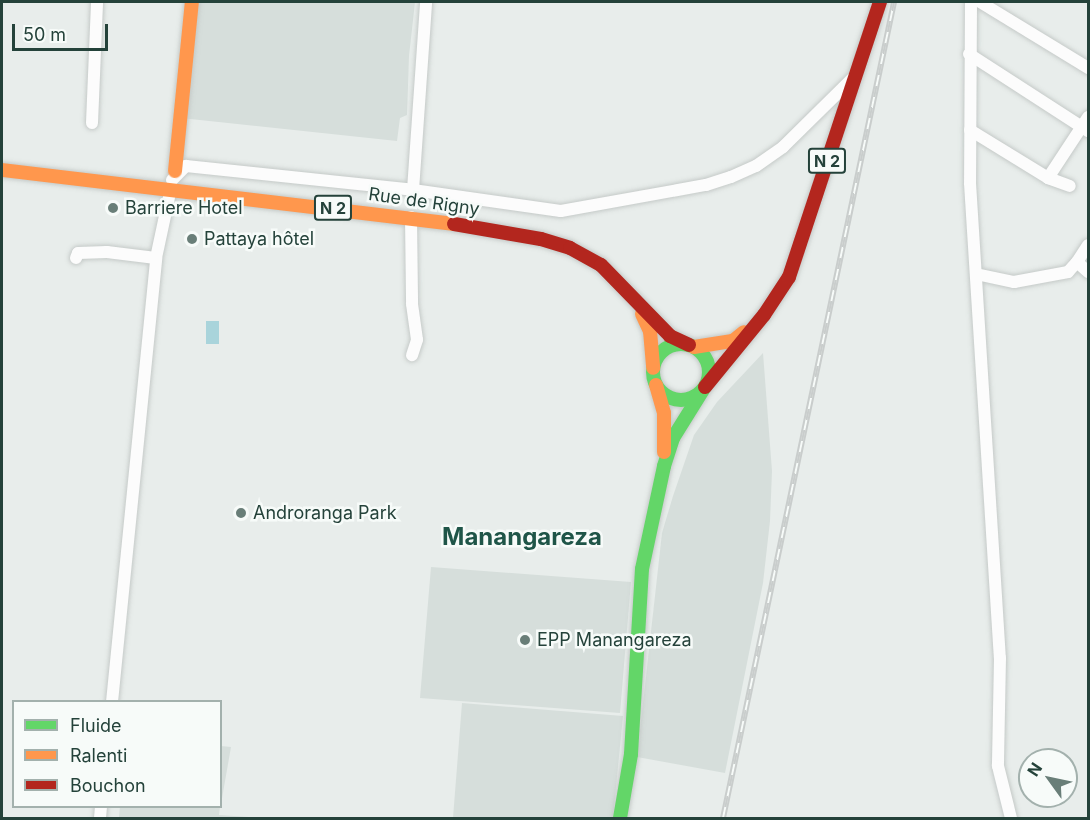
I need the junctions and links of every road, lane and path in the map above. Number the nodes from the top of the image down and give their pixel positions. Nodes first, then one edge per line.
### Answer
1 (97, 2) edge
2 (192, 2) edge
3 (426, 2) edge
4 (880, 2) edge
5 (971, 2) edge
6 (981, 2) edge
7 (969, 54) junction
8 (1089, 68) edge
9 (857, 74) junction
10 (92, 123) dead end
11 (1086, 125) edge
12 (970, 130) junction
13 (2, 170) edge
14 (1048, 178) junction
15 (173, 180) junction
16 (1070, 186) dead end
17 (413, 190) junction
18 (411, 217) junction
19 (1089, 245) edge
20 (76, 258) dead end
21 (156, 258) junction
22 (1077, 262) junction
23 (1089, 272) edge
24 (976, 274) junction
25 (639, 307) junction
26 (764, 315) junction
27 (691, 346) junction
28 (412, 355) dead end
29 (653, 368) junction
30 (656, 385) junction
31 (704, 388) junction
32 (664, 466) junction
33 (112, 700) edge
34 (620, 819) edge
35 (1011, 819) edge

1 - 10 street
2 - 15 main road
3 - 17 street
4 - 9 main road, N 2
5 - 7 street
6 - 8 street
7 - 11 street
7 - 12 street
9 - 17 street
9 - 26 main road, N 2
11 - 14 street
12 - 14 street
12 - 24 street
13 - 15 main road, Rue de Rigny / N 2
14 - 16 street
15 - 17 street
15 - 18 main road, Rue de Rigny / N 2
15 - 21 street
18 - 25 main road, Rue de Rigny / N 2
18 - 28 street
19 - 22 street
20 - 21 street
21 - 33 street
22 - 23 street
22 - 24 street
24 - 35 street
25 - 27 main road, Rue de Rigny / N 2
25 - 29 main road, Rue de Rigny
26 - 27 main road, N 2
26 - 31 main road
27 - 29 main road
27 - 31 main road
29 - 30 main road
30 - 31 main road
30 - 32 main road
31 - 32 main road
32 - 34 main road

